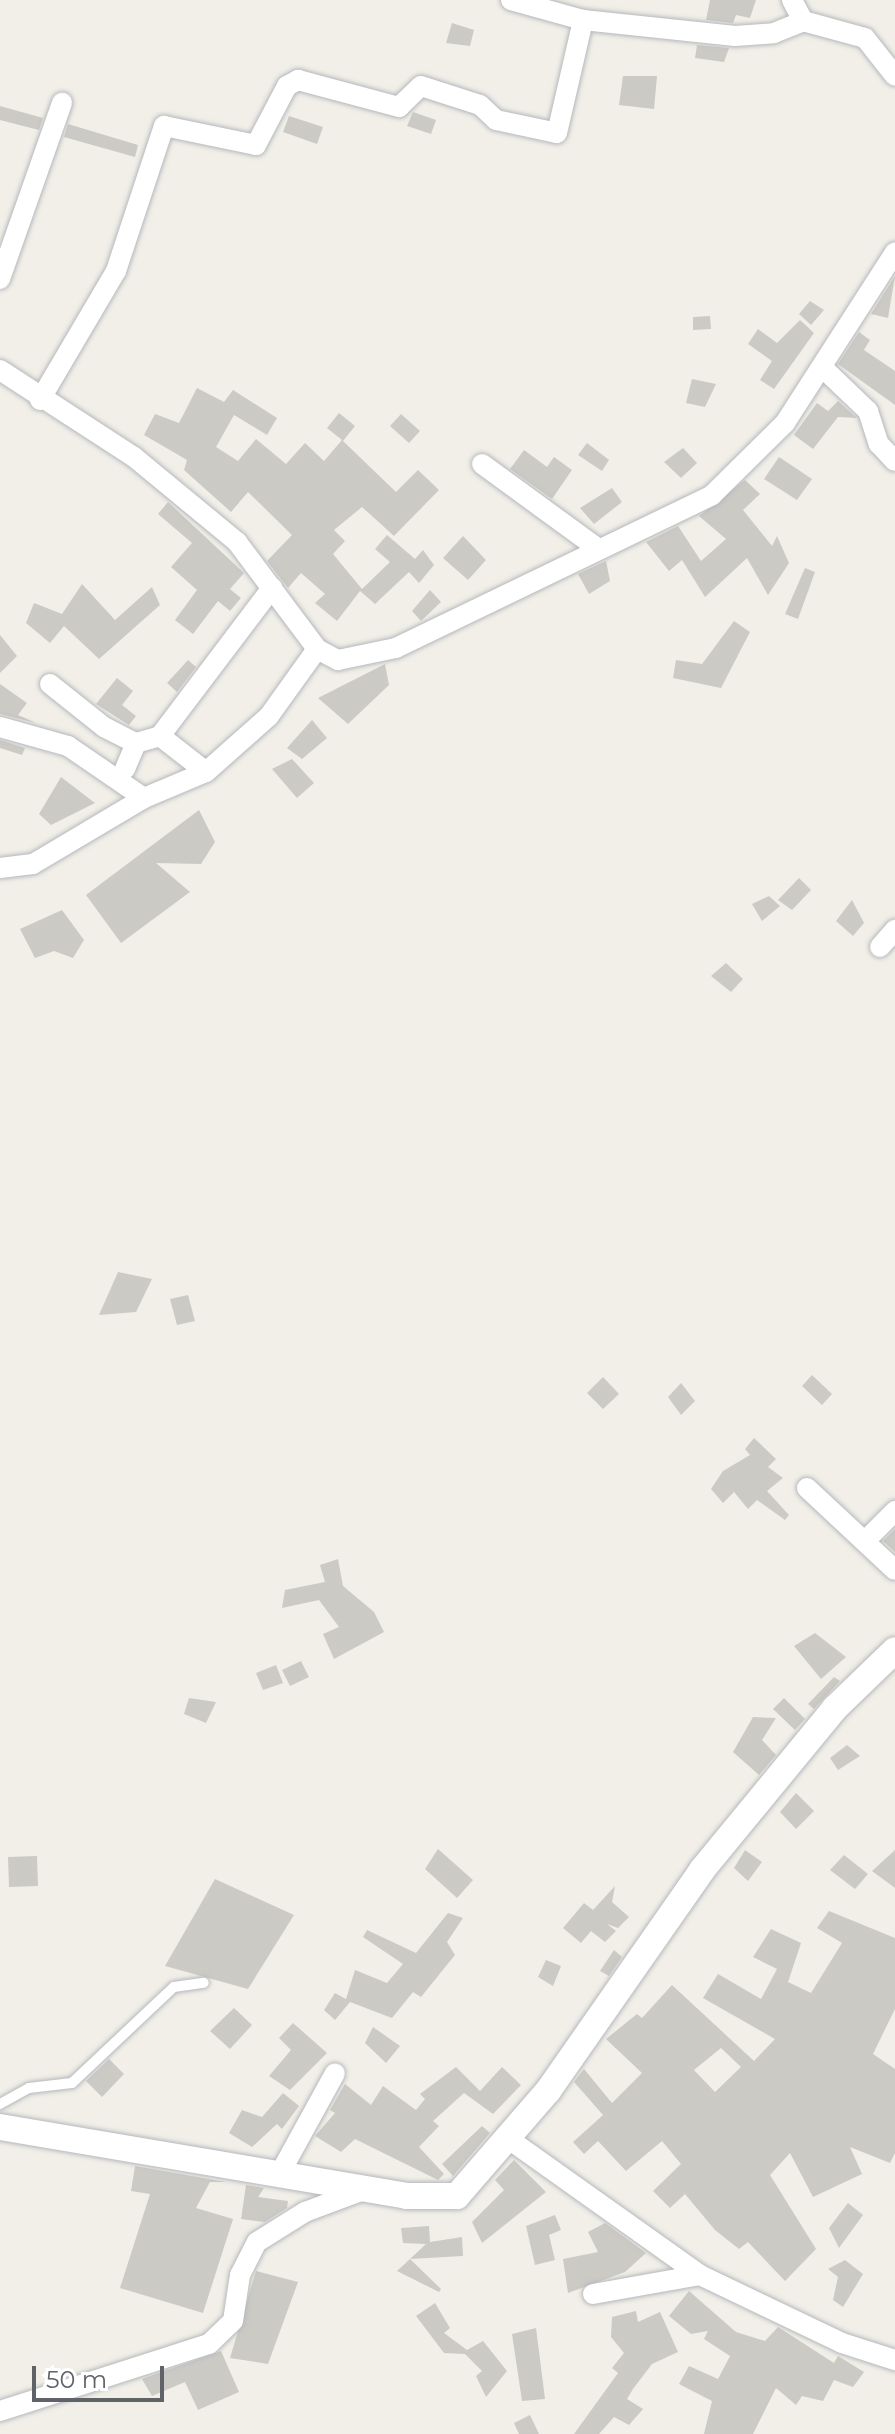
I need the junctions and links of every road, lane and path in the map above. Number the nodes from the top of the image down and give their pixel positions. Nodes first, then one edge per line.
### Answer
1 (511, 0) edge
2 (792, 0) edge
3 (583, 20) junction
4 (803, 21) junction
5 (895, 76) edge
6 (62, 103) dead end
7 (895, 252) edge
8 (0, 279) edge
9 (824, 369) junction
10 (0, 370) edge
11 (40, 400) junction
12 (888, 454) edge
13 (482, 464) dead end
14 (597, 548) junction
15 (272, 588) junction
16 (317, 649) junction
17 (50, 684) dead end
18 (0, 727) edge
19 (160, 736) junction
20 (136, 743) junction
21 (125, 769) dead end
22 (206, 772) junction
23 (144, 798) junction
24 (0, 868) edge
25 (895, 930) edge
26 (880, 947) dead end
27 (807, 1488) dead end
28 (895, 1511) edge
29 (867, 1539) junction
30 (895, 1570) edge
31 (895, 1650) edge
32 (204, 1983) dead end
33 (335, 2073) dead end
34 (0, 2104) edge
35 (0, 2127) edge
36 (510, 2140) junction
37 (279, 2175) junction
38 (366, 2189) junction
39 (700, 2275) junction
40 (593, 2294) dead end
41 (895, 2360) edge
42 (0, 2411) edge

1 - 3 street
2 - 4 street
3 - 4 street
3 - 11 street
4 - 5 street
6 - 8 street
7 - 9 street
9 - 12 street
9 - 14 street
10 - 11 street
11 - 15 street
13 - 14 street
14 - 16 street
15 - 16 street
15 - 19 street
16 - 22 street
17 - 20 street
18 - 23 street
19 - 20 street
19 - 22 street
20 - 21 street
22 - 23 street
23 - 24 street
25 - 26 street
27 - 29 street
28 - 29 street
29 - 30 street
31 - 36 street
32 - 34 lane
33 - 37 street
35 - 37 street
36 - 38 street
36 - 39 street
37 - 38 street
38 - 42 street
39 - 40 street
39 - 41 street

